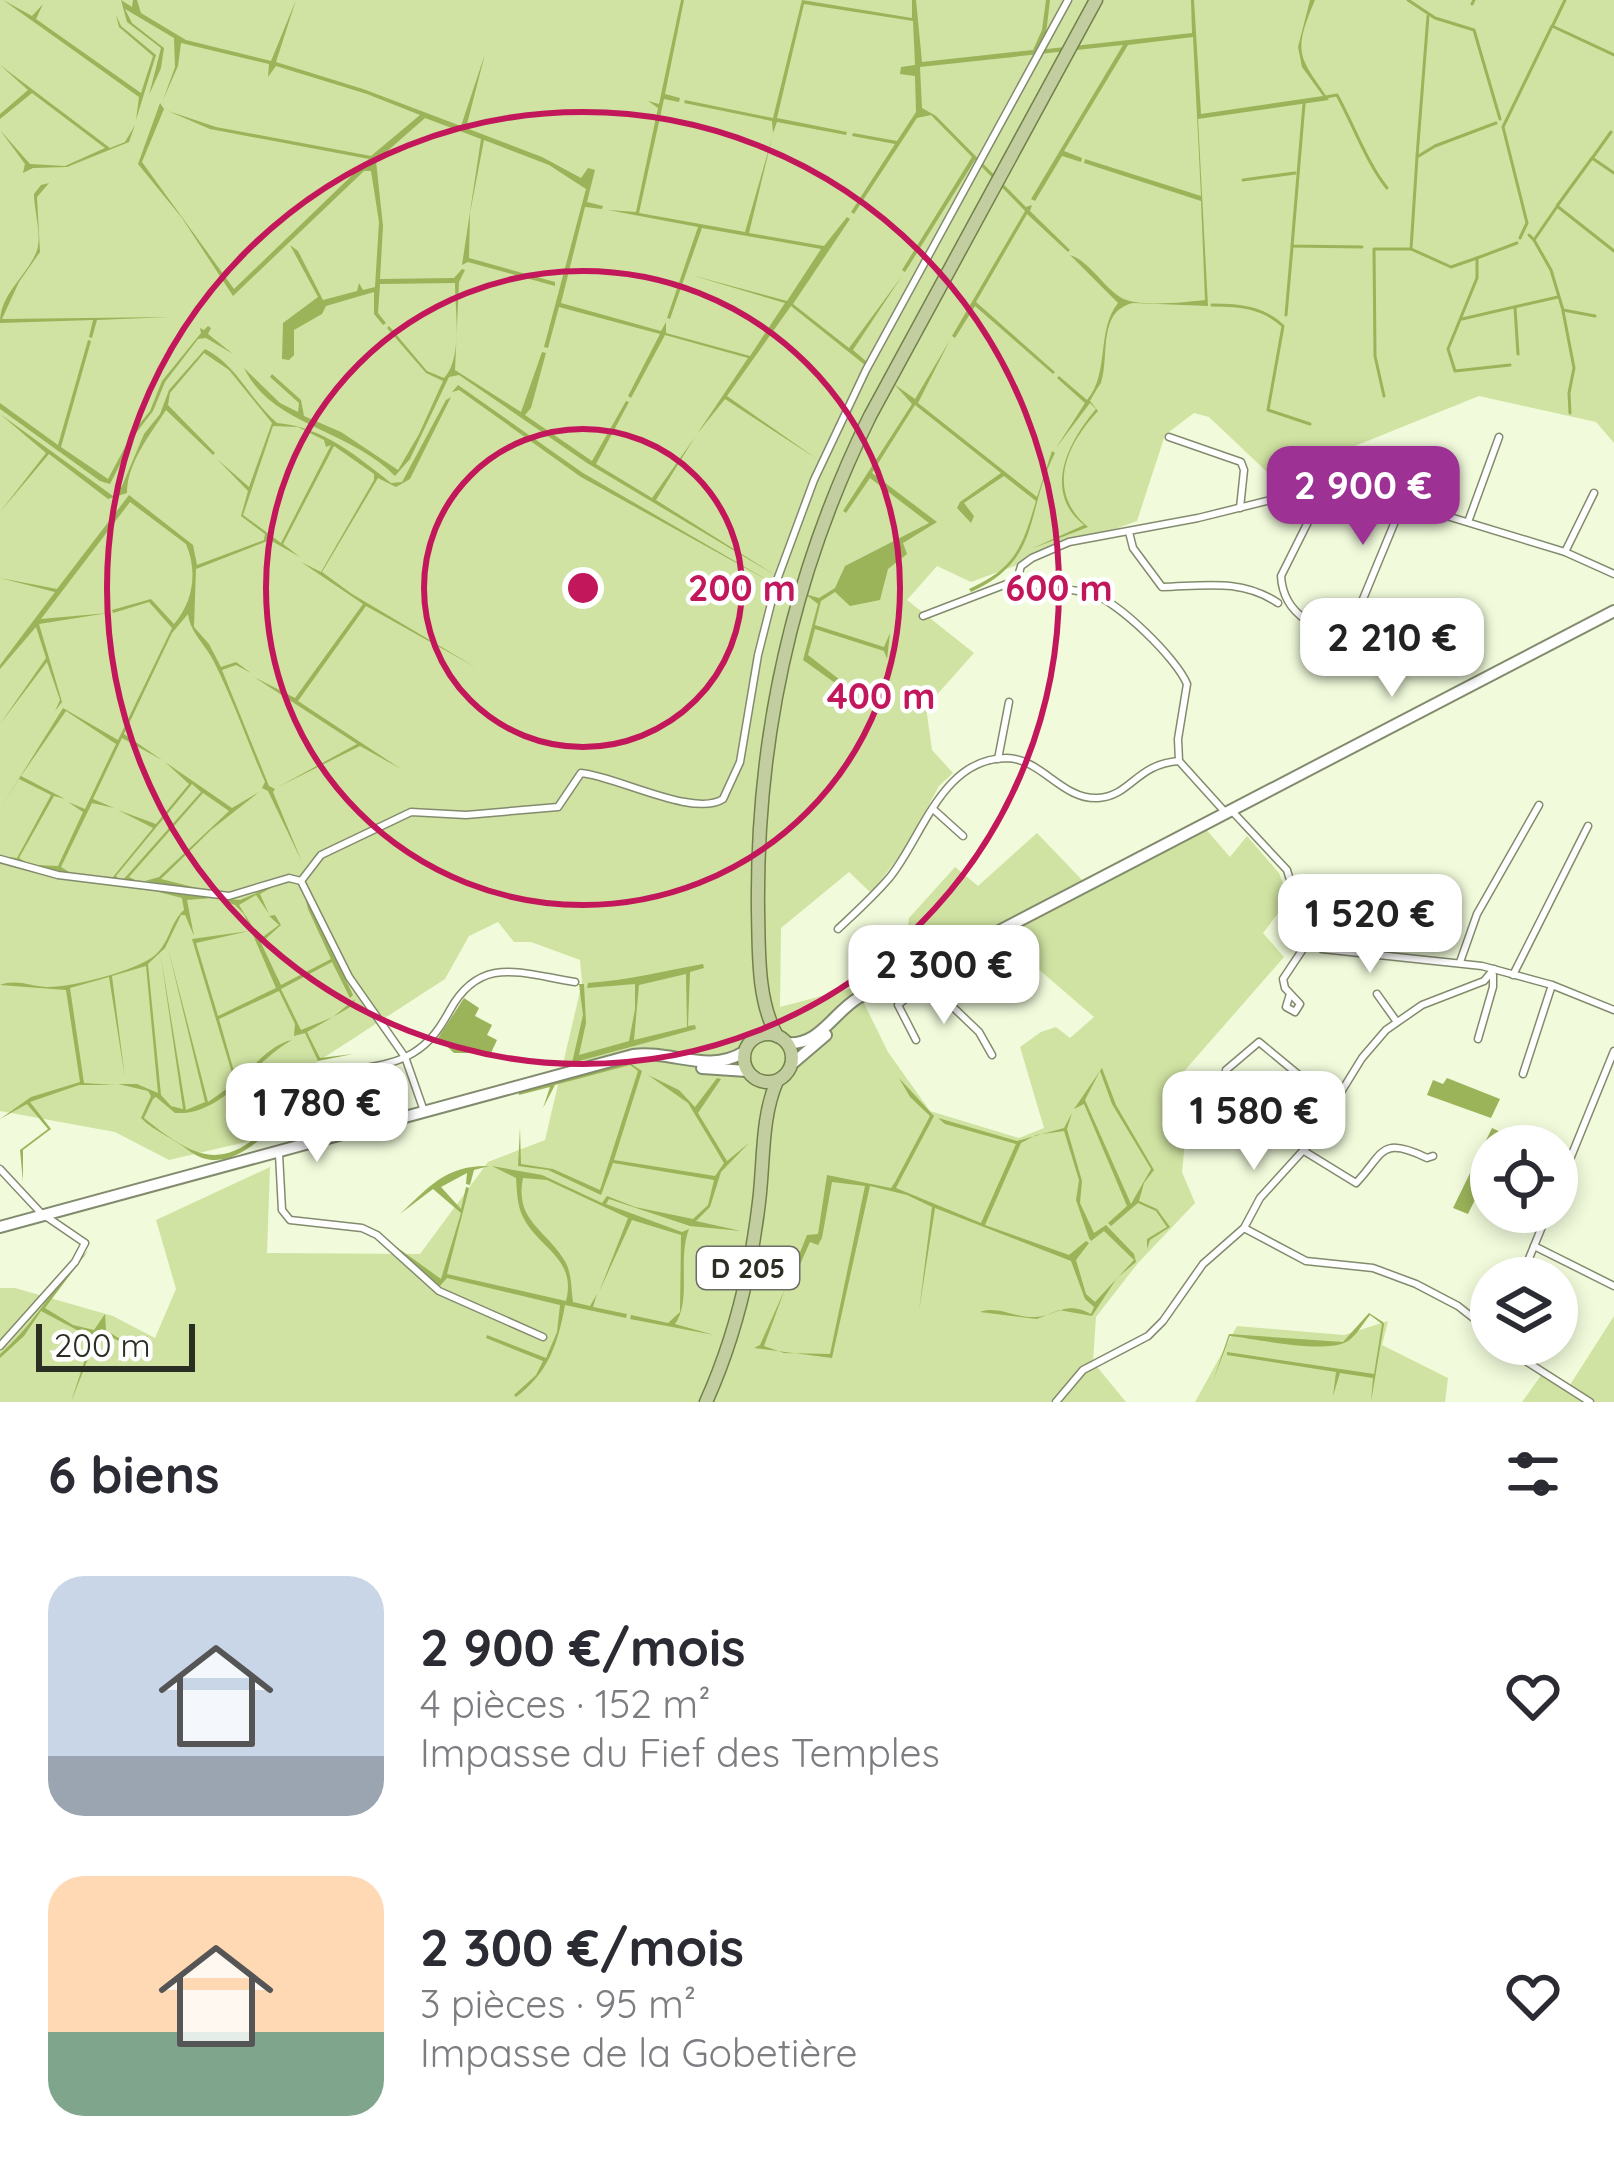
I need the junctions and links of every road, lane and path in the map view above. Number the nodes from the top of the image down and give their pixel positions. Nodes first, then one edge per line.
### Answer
1 (1068, 0) edge
2 (1096, 0) edge
3 (1169, 437) dead end
4 (1499, 437) dead end
5 (1323, 492) junction
6 (1594, 493) dead end
7 (1401, 507) junction
8 (1240, 508) junction
9 (1468, 522) junction
10 (1130, 532) junction
11 (1565, 552) junction
12 (1614, 574) edge
13 (1017, 580) junction
14 (1363, 599) dead end
15 (1278, 602) dead end
16 (1614, 611) edge
17 (922, 616) dead end
18 (1317, 618) dead end
19 (1009, 702) dead end
20 (998, 759) junction
21 (1179, 761) junction
22 (1539, 805) dead end
23 (933, 808) junction
24 (1228, 812) junction
25 (1588, 826) dead end
26 (963, 836) dead end
27 (0, 859) edge
28 (301, 881) junction
29 (838, 929) dead end
30 (1309, 940) junction
31 (1460, 962) junction
32 (1493, 972) junction
33 (1513, 975) junction
34 (911, 976) junction
35 (574, 982) dead end
36 (1552, 985) junction
37 (918, 989) junction
38 (763, 992) junction
39 (1290, 994) dead end
40 (1377, 994) dead end
41 (1614, 1010) edge
42 (842, 1015) junction
43 (1396, 1022) junction
44 (759, 1036) junction
45 (782, 1039) junction
46 (1478, 1039) dead end
47 (916, 1040) dead end
48 (744, 1052) junction
49 (1614, 1052) edge
50 (992, 1055) dead end
51 (405, 1058) junction
52 (622, 1058) junction
53 (792, 1064) junction
54 (1226, 1070) dead end
55 (1522, 1074) dead end
56 (752, 1076) junction
57 (322, 1080) dead end
58 (777, 1081) junction
59 (1334, 1104) junction
60 (424, 1112) junction
61 (766, 1128) junction
62 (1578, 1140) edge
63 (279, 1151) junction
64 (1304, 1151) junction
65 (1433, 1156) dead end
66 (0, 1169) edge
67 (44, 1215) junction
68 (0, 1227) edge
69 (1244, 1228) junction
70 (1539, 1233) edge
71 (1534, 1246) junction
72 (1530, 1257) edge
73 (1614, 1286) edge
74 (1470, 1315) edge
75 (543, 1336) dead end
76 (0, 1346) edge
77 (1532, 1365) edge
78 (706, 1402) edge
79 (1057, 1402) edge
80 (1590, 1402) edge

1 - 28 street
2 - 38 main road
3 - 8 street
4 - 9 street
5 - 7 street
5 - 8 street
5 - 18 street
6 - 11 street
7 - 9 street
7 - 14 street
8 - 10 street
9 - 11 street
10 - 13 street
10 - 15 street
11 - 12 street
13 - 17 street
13 - 21 street
16 - 24 main road
19 - 20 street
20 - 21 street
20 - 23 street
21 - 24 street
22 - 31 street
23 - 26 street
23 - 29 street
24 - 30 street
24 - 34 main road
25 - 33 street
27 - 28 street
28 - 51 street
30 - 31 street
30 - 39 street
31 - 32 street
32 - 33 street
32 - 43 street
32 - 46 street
33 - 36 street
34 - 37 street
34 - 42 main road
35 - 51 street
36 - 41 street
36 - 55 street
37 - 47 street
37 - 50 street
38 - 44 main road
38 - 45 main road
40 - 43 street
42 - 45 main road
42 - 53 main road
43 - 59 street
44 - 45 main road
44 - 48 main road
45 - 53 main road
48 - 52 main road
48 - 56 main road
49 - 62 street
51 - 57 street
51 - 60 street
52 - 56 main road
52 - 60 main road
53 - 58 main road
54 - 59 street
56 - 58 main road
56 - 61 main road, D 205
58 - 61 main road, D 205
59 - 64 street
60 - 63 main road
61 - 78 main road, D 205
63 - 67 main road
63 - 75 street
64 - 65 street
64 - 69 street
66 - 67 street
67 - 68 main road
67 - 76 street
69 - 74 street
69 - 79 street
70 - 71 street
71 - 72 street
71 - 73 street
77 - 80 street

